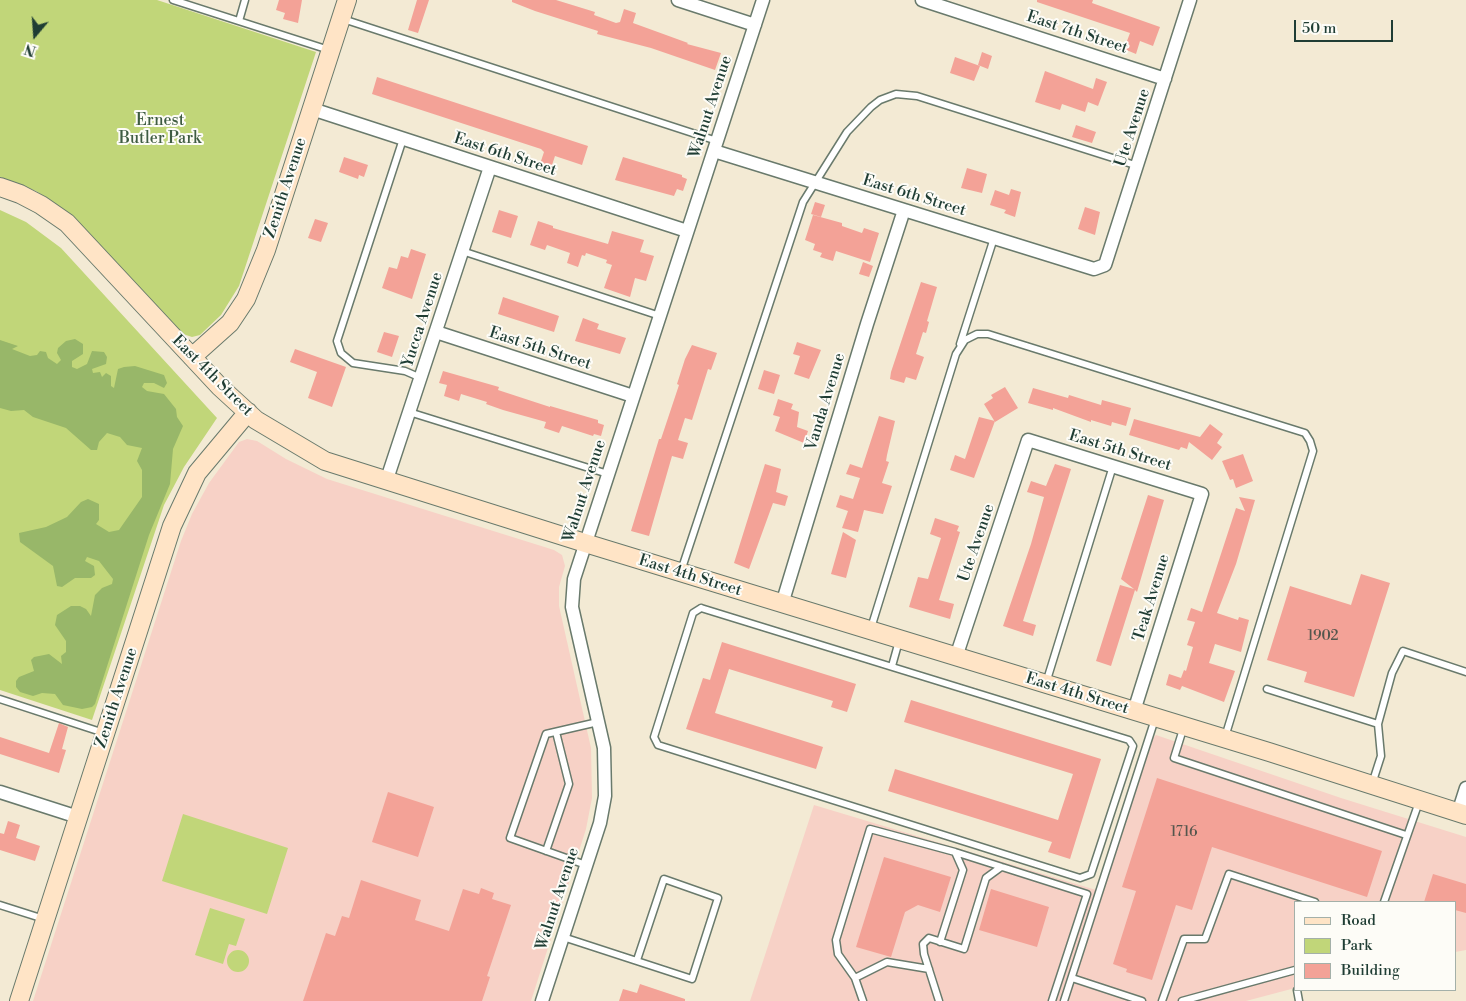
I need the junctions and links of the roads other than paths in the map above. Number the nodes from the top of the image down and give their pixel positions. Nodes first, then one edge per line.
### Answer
1 (173, 0) edge
2 (245, 0) edge
3 (347, 0) edge
4 (678, 0) edge
5 (763, 0) edge
6 (922, 0) edge
7 (1190, 0) edge
8 (341, 18) junction
9 (239, 21) junction
10 (755, 25) junction
11 (331, 50) junction
12 (1165, 79) junction
13 (312, 109) junction
14 (403, 139) junction
15 (715, 146) junction
16 (1138, 166) junction
17 (490, 167) junction
18 (814, 182) junction
19 (0, 187) edge
20 (904, 210) junction
21 (687, 231) junction
22 (994, 238) junction
23 (462, 251) junction
24 (1105, 265) joint
25 (660, 316) junction
26 (436, 332) junction
27 (956, 354) junction
28 (192, 357) junction
29 (421, 378) junction
30 (634, 396) junction
31 (248, 412) junction
32 (409, 412) junction
33 (1028, 440) joint
34 (1113, 466) junction
35 (608, 474) junction
36 (386, 482) junction
37 (1202, 494) joint
38 (585, 543) junction
39 (680, 573) junction
40 (782, 604) junction
41 (870, 631) junction
42 (900, 640) junction
43 (956, 657) junction
44 (892, 666) junction
45 (1466, 672) edge
46 (1045, 684) junction
47 (1267, 689) dead end
48 (0, 698) edge
49 (1134, 711) junction
50 (1156, 718) junction
51 (598, 722) junction
52 (1378, 724) junction
53 (1184, 726) junction
54 (556, 732) junction
55 (105, 734) junction
56 (1224, 739) junction
57 (1371, 785) junction
58 (1466, 788) edge
59 (0, 792) edge
60 (1420, 800) junction
61 (1462, 814) edge
62 (78, 817) junction
63 (1406, 835) junction
64 (546, 851) junction
65 (955, 852) junction
66 (586, 865) junction
67 (1001, 867) junction
68 (1312, 901) edge
69 (1384, 901) edge
70 (0, 905) edge
71 (45, 919) junction
72 (563, 937) junction
73 (940, 942) junction
74 (637, 960) junction
75 (929, 969) junction
76 (1294, 972) edge
77 (855, 978) junction
78 (1072, 978) junction
79 (1191, 1000) edge
80 (19, 1001) edge
81 (542, 1001) edge
82 (863, 1001) edge
83 (939, 1001) edge
84 (1052, 1001) edge
85 (1064, 1001) edge
86 (1142, 1001) edge
87 (1162, 1001) edge
88 (1182, 1001) edge

1 - 9 lane
2 - 9 lane
3 - 8 street, Zenith Avenue
4 - 10 street
5 - 10 street, Walnut Avenue
6 - 12 street, East 7th Street
7 - 12 street, Ute Avenue
8 - 11 street, Zenith Avenue
8 - 15 lane
9 - 11 lane
10 - 15 street, Walnut Avenue
11 - 13 street, Zenith Avenue
12 - 16 street, Ute Avenue
13 - 14 street, East 6th Street
13 - 28 street, Zenith Avenue
14 - 17 street, East 6th Street
14 - 29 lane
15 - 18 street, East 6th Street
15 - 21 street, Walnut Avenue
16 - 18 lane
16 - 24 street, Ute Avenue
17 - 21 street, East 6th Street
17 - 23 street, Yucca Avenue
18 - 20 street, East 6th Street
18 - 39 lane
19 - 28 street, East 4th Street
20 - 22 street, East 6th Street
20 - 40 street, Vanda Avenue
21 - 25 street, Walnut Avenue
22 - 24 street, East 6th Street
22 - 27 lane
23 - 25 lane
23 - 26 street, Yucca Avenue
25 - 30 street, Walnut Avenue
26 - 29 street, Yucca Avenue
26 - 30 street, East 5th Street
27 - 41 lane
27 - 56 lane
28 - 31 street, East 4th Street
29 - 32 street, Yucca Avenue
30 - 35 street, Walnut Avenue
31 - 36 street, East 4th Street
31 - 55 street, Zenith Avenue
32 - 35 lane
32 - 36 street, Yucca Avenue
33 - 34 street, East 5th Street
33 - 43 street, Ute Avenue
34 - 37 street, East 5th Street
34 - 46 lane
35 - 38 street, Walnut Avenue
36 - 38 street, East 4th Street
37 - 49 street, Teak Avenue
38 - 39 street, East 4th Street
38 - 51 street, Walnut Avenue
39 - 40 street, East 4th Street
40 - 41 street, East 4th Street
41 - 42 street, East 4th Street
42 - 43 street, East 4th Street
42 - 44 lane
43 - 46 street, East 4th Street
44 - 44 lane
45 - 52 lane
46 - 49 street, East 4th Street
47 - 52 lane
48 - 55 lane
49 - 50 street, East 4th Street
50 - 53 street, East 4th Street
50 - 78 lane
51 - 54 lane
51 - 66 street, Walnut Avenue
52 - 57 lane
53 - 56 street, East 4th Street
53 - 63 lane
54 - 64 lane
54 - 64 lane
55 - 62 street, Zenith Avenue
56 - 57 street, East 4th Street
57 - 60 street, East 4th Street
58 - 61 street
59 - 62 street
60 - 61 street, East 4th Street
60 - 63 lane
62 - 71 street, Zenith Avenue
63 - 69 lane
64 - 66 lane
65 - 67 lane
65 - 73 lane
65 - 77 lane
66 - 72 street, Walnut Avenue
67 - 73 lane
67 - 84 lane
68 - 87 lane
70 - 71 lane
71 - 80 street, Zenith Avenue
72 - 74 lane
72 - 81 street, Walnut Avenue
73 - 75 lane
74 - 74 lane
75 - 77 lane
75 - 83 lane
76 - 79 lane
77 - 82 lane
78 - 85 lane
78 - 86 lane
79 - 88 lane

